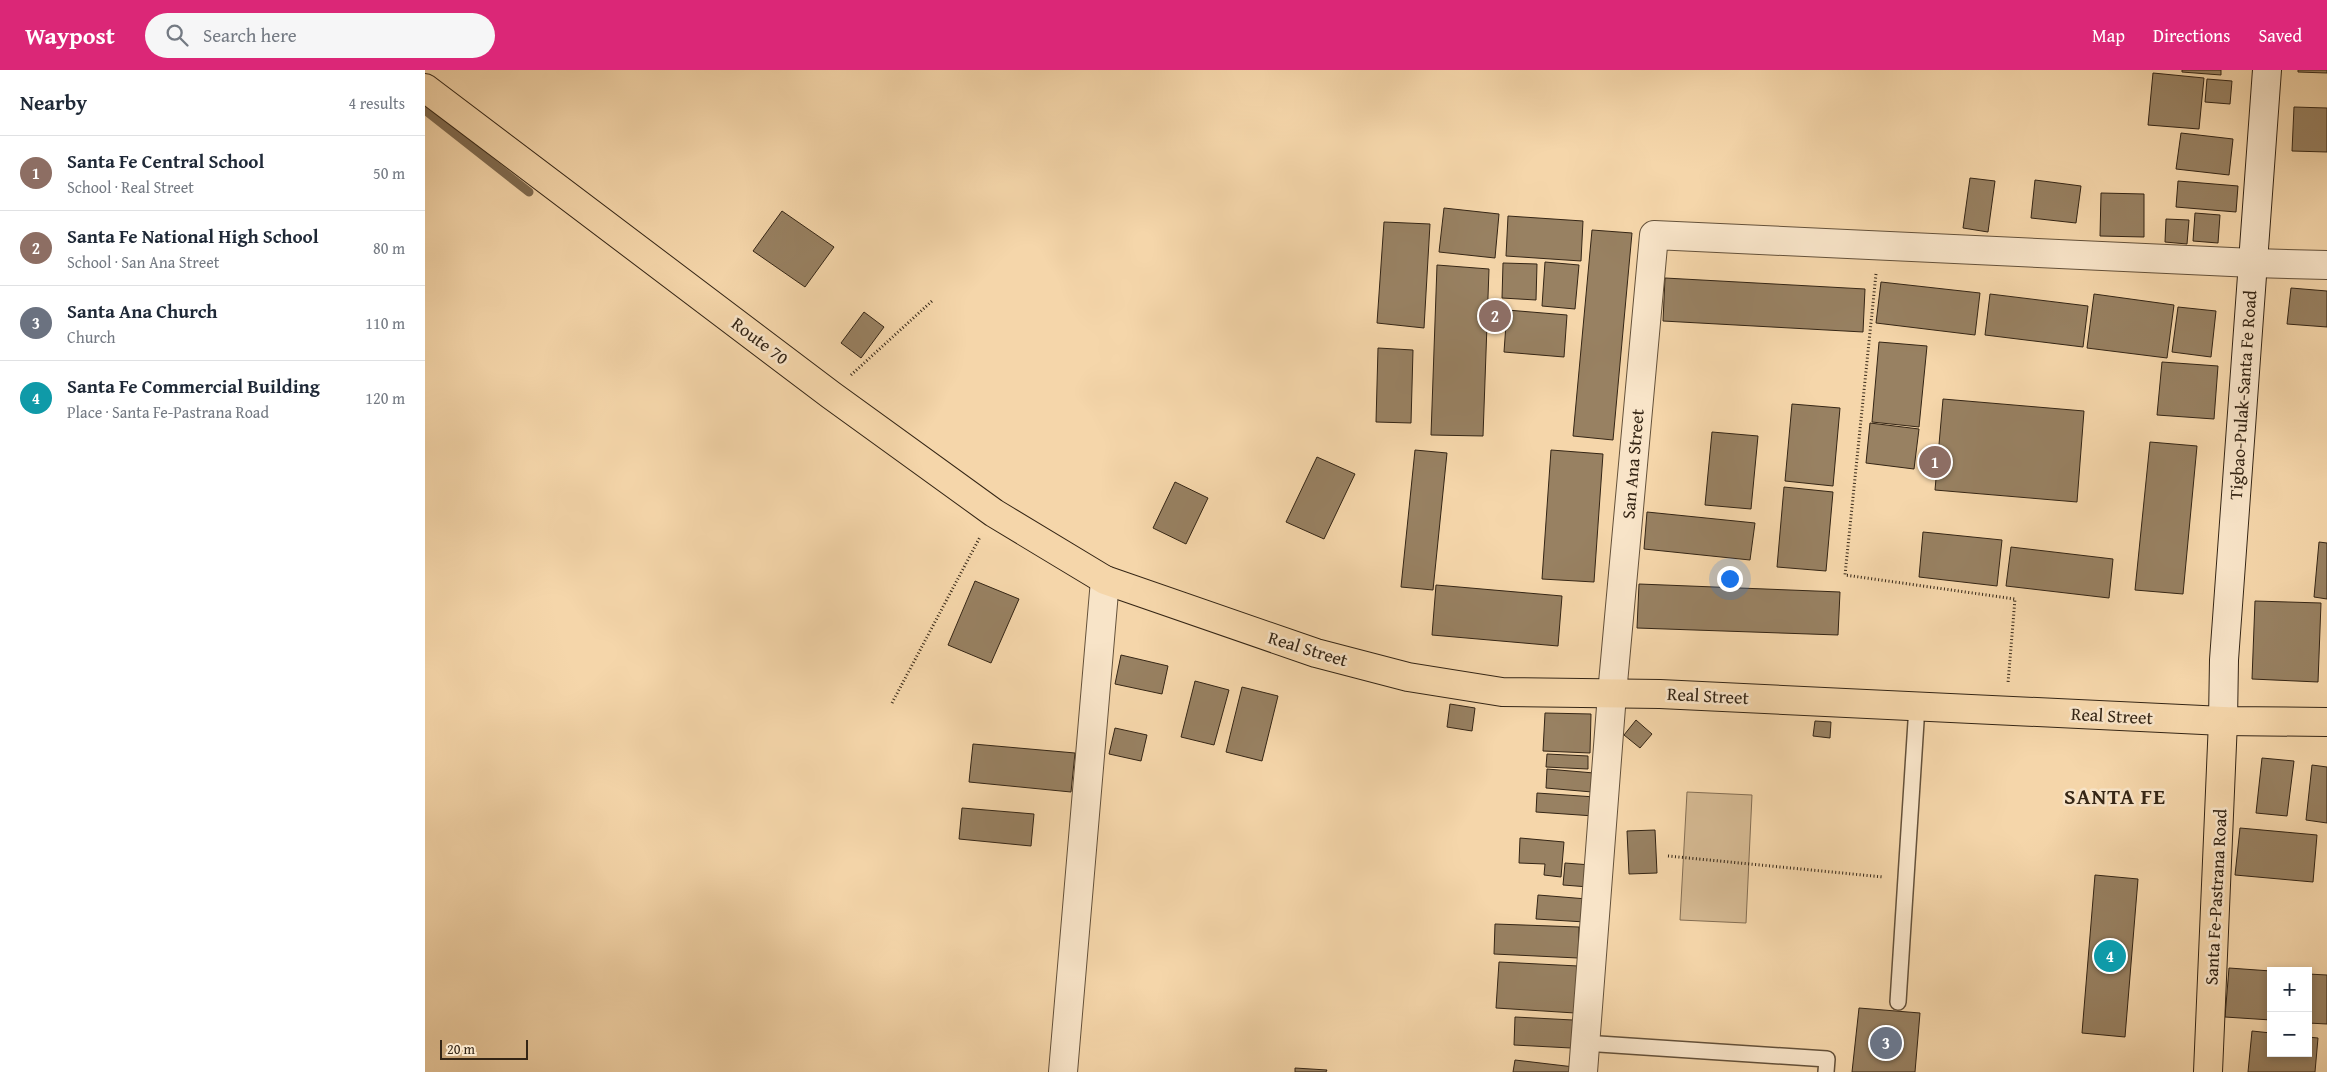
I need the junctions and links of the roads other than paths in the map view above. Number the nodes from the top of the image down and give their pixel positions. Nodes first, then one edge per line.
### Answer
1 (2267, 70) edge
2 (425, 88) edge
3 (2253, 263) junction
4 (2327, 265) edge
5 (1105, 580) junction
6 (1612, 694) junction
7 (1917, 706) junction
8 (2223, 721) junction
9 (2327, 722) edge
10 (1898, 1002) dead end
11 (1584, 1043) junction
12 (1063, 1072) edge
13 (1583, 1072) edge
14 (1826, 1072) edge
15 (2208, 1072) edge

1 - 3 street, Tigbao-Pulak-Santa Fe Road
2 - 5 main road, Route 70
3 - 4 street
3 - 6 street, San Ana Street
3 - 8 street, Tigbao-Pulak-Santa Fe Road
5 - 6 main road, Real Street
5 - 12 street
6 - 7 main road, Real Street
6 - 11 street, San Ana Street
7 - 8 main road, Real Street
7 - 10 lane
8 - 9 main road, Real Street
8 - 15 main road, Santa Fe-Pastrana Road
11 - 13 street, San Ana Street
11 - 14 lane

